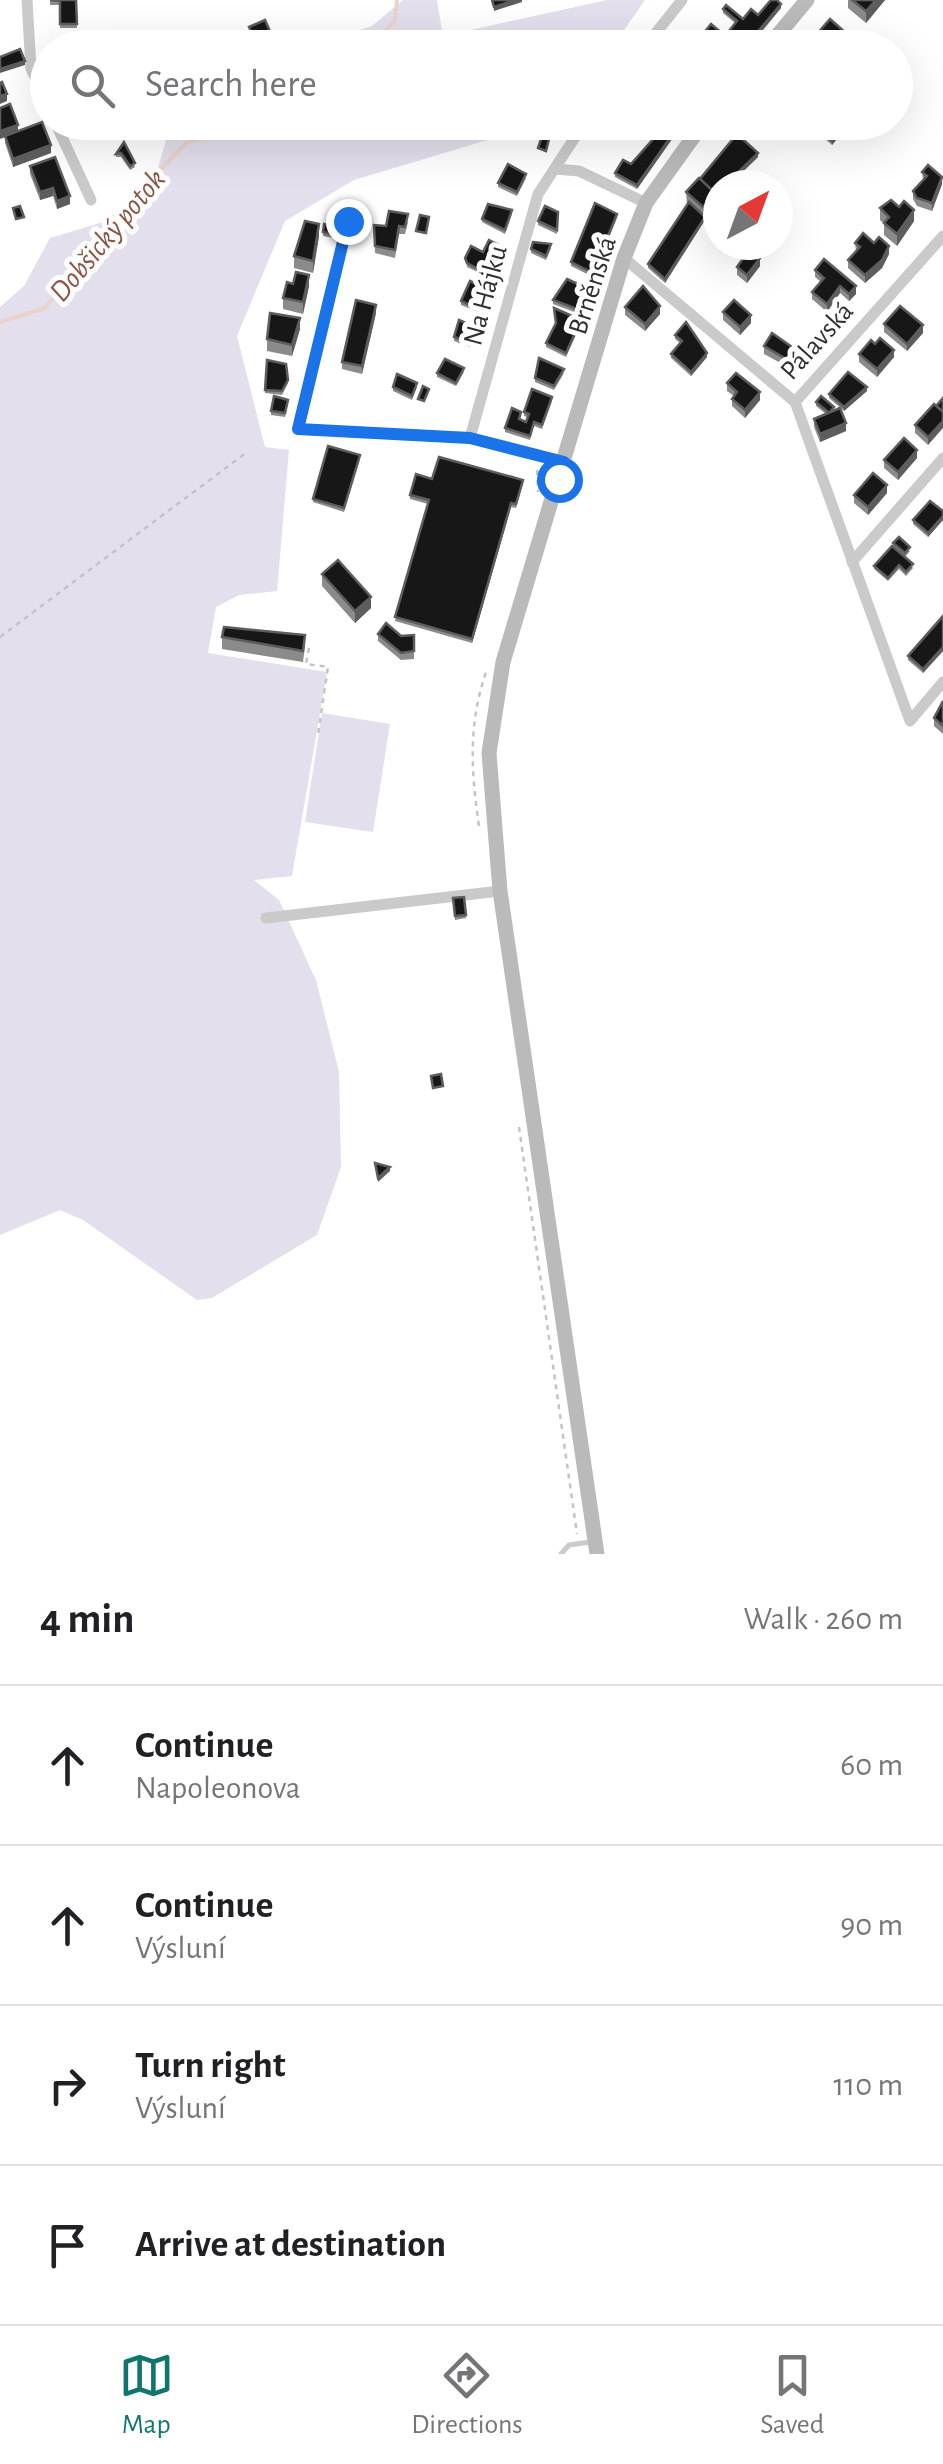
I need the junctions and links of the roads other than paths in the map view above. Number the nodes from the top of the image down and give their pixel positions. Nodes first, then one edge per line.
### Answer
1 (27, 0) edge
2 (682, 0) edge
3 (798, 3) edge
4 (658, 30) edge
5 (779, 30) edge
6 (30, 52) edge
7 (64, 140) edge
8 (573, 140) edge
9 (691, 140) edge
10 (555, 170) junction
11 (91, 200) dead end
12 (646, 202) junction
13 (348, 221) dead end
14 (943, 236) edge
15 (624, 258) junction
16 (795, 402) junction
17 (470, 438) junction
18 (943, 458) edge
19 (564, 462) junction
20 (852, 562) junction
21 (943, 682) edge
22 (500, 891) junction
23 (266, 918) dead end
24 (595, 1548) edge
25 (561, 1554) edge

1 - 6 street
2 - 4 street
3 - 5 main road
7 - 11 street
8 - 10 street, Na Hájku
9 - 12 main road, Brněnská
10 - 12 street
10 - 17 street, Na Hájku
12 - 15 main road, Brněnská
13 - 17 street
14 - 16 street, Pálavská
15 - 16 street, Pálavská
15 - 19 main road, Brněnská
16 - 20 street
17 - 19 street
18 - 20 street
19 - 22 main road, Brněnská
20 - 21 street
22 - 23 street
22 - 24 main road, Brněnská
24 - 25 lane

